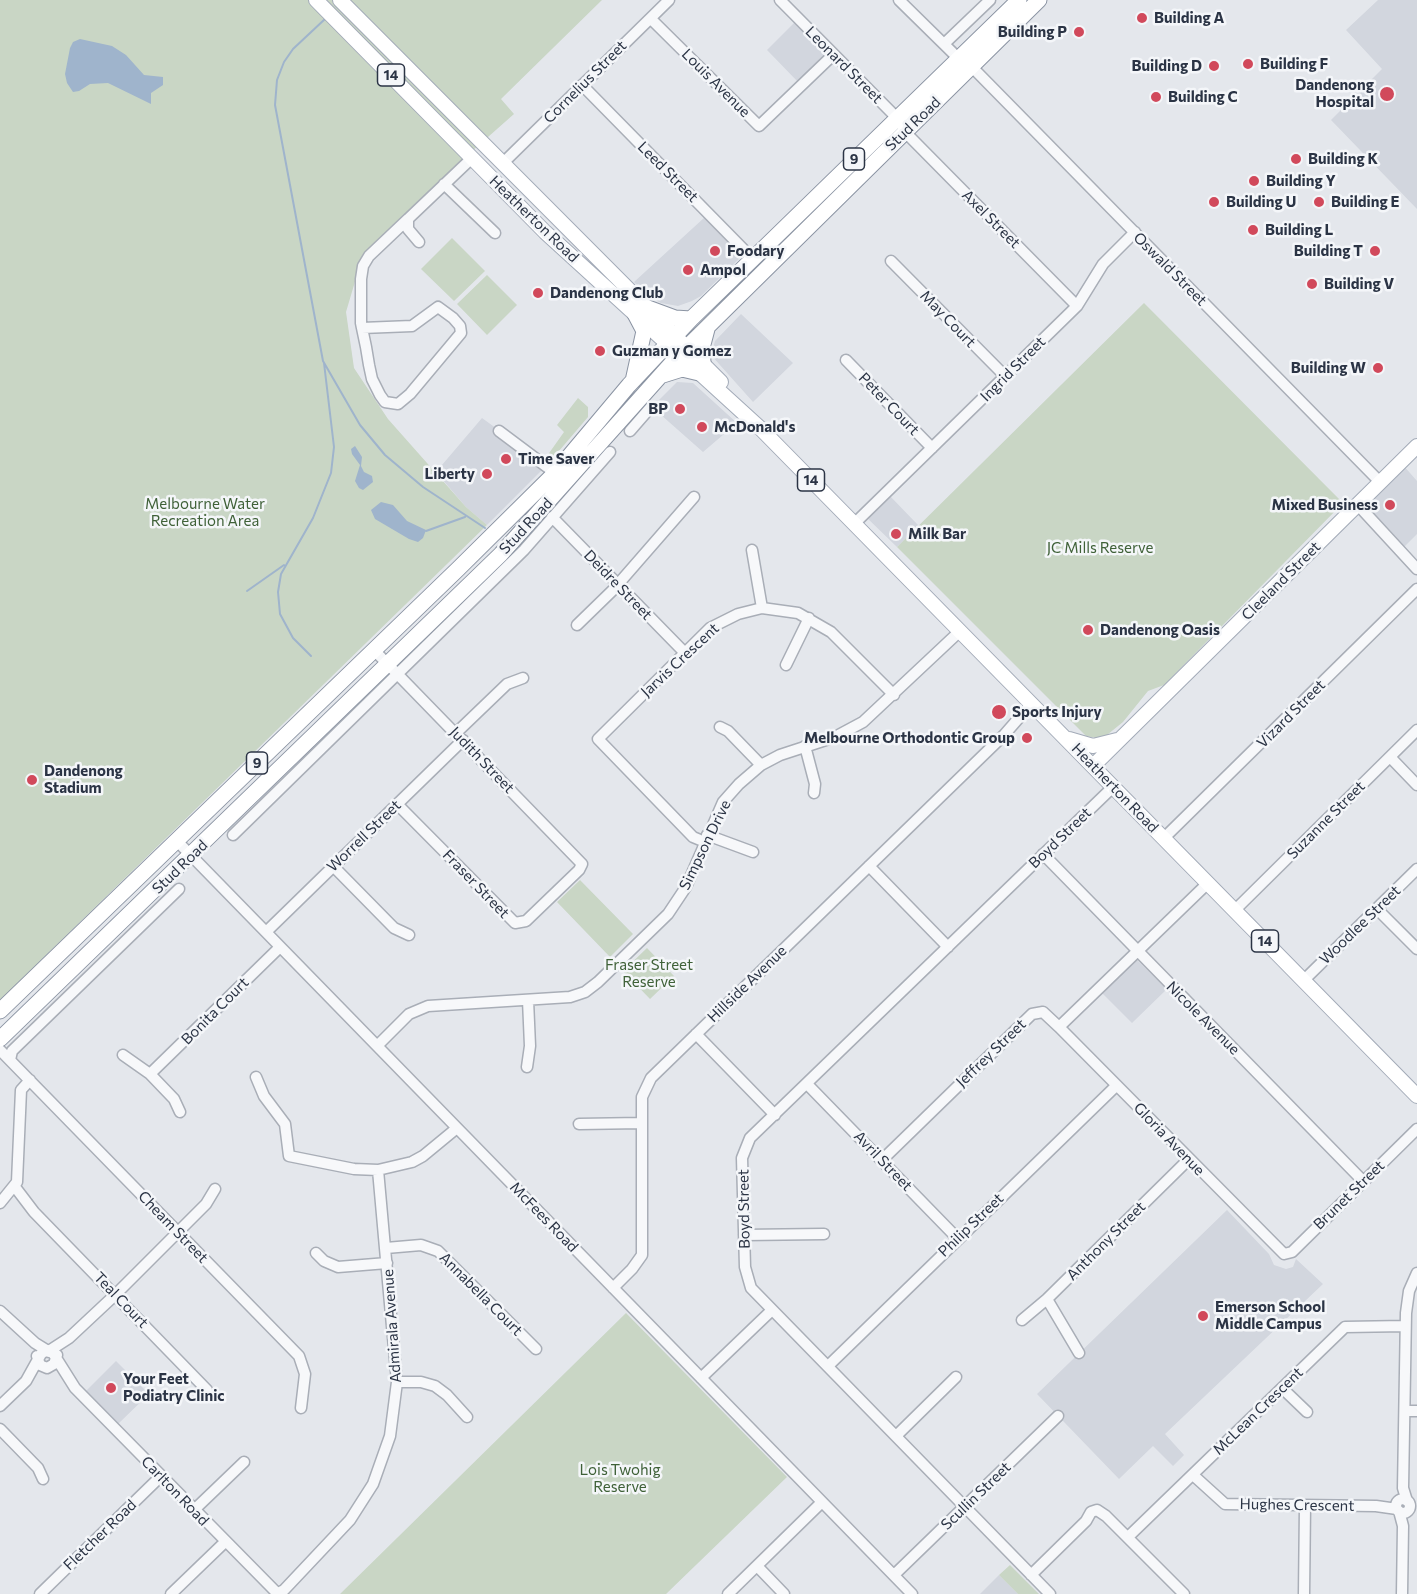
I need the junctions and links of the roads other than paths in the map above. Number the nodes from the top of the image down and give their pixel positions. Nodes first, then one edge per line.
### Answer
1 (316, 0) edge
2 (340, 0) edge
3 (669, 0) edge
4 (780, 0) edge
5 (899, 0) edge
6 (990, 0) edge
7 (1019, 0) edge
8 (1039, 0) edge
9 (651, 19) junction
10 (944, 45) junction
11 (833, 55) junction
12 (958, 58) junction
13 (972, 67) junction
14 (582, 85) junction
15 (896, 117) junction
16 (905, 131) junction
17 (484, 146) junction
18 (472, 158) junction
19 (502, 164) junction
20 (490, 176) junction
21 (444, 184) junction
22 (408, 219) junction
23 (495, 232) dead end
24 (1135, 232) junction
25 (419, 242) dead end
26 (753, 260) junction
27 (891, 261) dead end
28 (1077, 306) junction
29 (642, 311) junction
30 (692, 319) junction
31 (708, 326) junction
32 (362, 328) junction
33 (678, 345) junction
34 (846, 360) dead end
35 (701, 368) junction
36 (661, 376) junction
37 (1005, 376) junction
38 (633, 381) junction
39 (650, 408) dead end
40 (635, 415) junction
41 (499, 431) dead end
42 (630, 431) dead end
43 (1417, 446) edge
44 (932, 448) junction
45 (610, 452) dead end
46 (555, 473) junction
47 (1380, 482) junction
48 (694, 497) dead end
49 (1355, 507) junction
50 (552, 518) junction
51 (858, 526) junction
52 (752, 550) dead end
53 (1417, 569) edge
54 (617, 585) junction
55 (1417, 589) edge
56 (762, 608) junction
57 (809, 618) junction
58 (577, 626) dead end
59 (960, 631) junction
60 (374, 650) junction
61 (685, 653) junction
62 (786, 665) dead end
63 (393, 668) junction
64 (523, 678) dead end
65 (894, 695) junction
66 (1034, 706) junction
67 (720, 728) dead end
68 (1417, 730) edge
69 (459, 737) junction
70 (1067, 739) junction
71 (1120, 739) junction
72 (805, 746) junction
73 (1390, 757) junction
74 (761, 765) junction
75 (1094, 765) junction
76 (1417, 785) edge
77 (1114, 786) junction
78 (814, 793) dead end
79 (397, 804) junction
80 (233, 835) dead end
81 (706, 838) junction
82 (1164, 838) junction
83 (177, 841) junction
84 (753, 852) dead end
85 (1043, 854) junction
86 (191, 856) junction
87 (587, 863) joint
88 (333, 866) junction
89 (869, 866) junction
90 (1417, 869) edge
91 (1208, 883) junction
92 (179, 889) dead end
93 (1377, 909) junction
94 (1235, 910) junction
95 (266, 932) junction
96 (408, 935) dead end
97 (280, 947) junction
98 (948, 947) junction
99 (1417, 950) edge
100 (1137, 952) junction
101 (1303, 981) junction
102 (528, 1000) junction
103 (0, 1011) edge
104 (1059, 1027) junction
105 (696, 1034) junction
106 (1, 1041) edge
107 (377, 1046) junction
108 (123, 1055) dead end
109 (10, 1060) junction
110 (526, 1067) dead end
111 (150, 1074) junction
112 (256, 1077) dead end
113 (32, 1082) junction
114 (807, 1084) junction
115 (1116, 1086) junction
116 (1417, 1096) edge
117 (180, 1112) dead end
118 (775, 1115) junction
119 (641, 1123) junction
120 (579, 1124) dead end
121 (457, 1128) junction
122 (1417, 1129) edge
123 (882, 1160) junction
124 (1188, 1160) junction
125 (378, 1170) junction
126 (1363, 1181) junction
127 (215, 1189) dead end
128 (12, 1190) junction
129 (0, 1203) edge
130 (178, 1232) junction
131 (744, 1234) junction
132 (824, 1234) dead end
133 (958, 1239) junction
134 (386, 1248) junction
135 (1279, 1251) joint
136 (316, 1253) dead end
137 (387, 1263) junction
138 (1417, 1265) edge
139 (1417, 1274) edge
140 (613, 1288) junction
141 (115, 1295) junction
142 (1047, 1299) junction
143 (772, 1310) junction
144 (0, 1311) edge
145 (1406, 1313) junction
146 (1022, 1320) dead end
147 (1405, 1326) junction
148 (20, 1331) junction
149 (536, 1349) dead end
150 (1079, 1353) dead end
151 (52, 1355) junction
152 (43, 1364) junction
153 (828, 1366) junction
154 (956, 1377) dead end
155 (701, 1378) junction
156 (398, 1382) junction
157 (75, 1388) junction
158 (1282, 1388) junction
159 (207, 1390) dead end
160 (0, 1406) edge
161 (301, 1408) dead end
162 (1405, 1411) junction
163 (1417, 1411) edge
164 (1307, 1412) dead end
165 (1058, 1416) dead end
166 (467, 1417) dead end
167 (0, 1429) edge
168 (896, 1436) junction
169 (244, 1461) dead end
170 (1193, 1475) junction
171 (161, 1476) junction
172 (43, 1479) dead end
173 (822, 1502) junction
174 (965, 1506) junction
175 (1305, 1506) junction
176 (1406, 1506) edge
177 (194, 1510) junction
178 (1128, 1538) junction
179 (225, 1542) junction
180 (757, 1566) junction
181 (894, 1575) junction
182 (1031, 1575) junction
183 (281, 1593) edge
184 (40, 1594) edge
185 (171, 1594) edge
186 (728, 1594) edge
187 (784, 1594) edge
188 (912, 1594) edge
189 (1050, 1594) edge
190 (1184, 1594) edge
191 (1304, 1594) edge
192 (1402, 1594) edge

1 - 18 main road, Heatherton Road / 14
2 - 17 main road, Heatherton Road / 14
3 - 9 street, Cornelius Street
4 - 11 street, Leonard Street
5 - 10 street
6 - 10 street
7 - 12 highway, Stud Road / 9
8 - 13 highway, Stud Road / 9
9 - 11 street, Louis Avenue
9 - 14 street, Cornelius Street
10 - 12 street
11 - 15 street, Leonard Street
12 - 13 highway, Oswald Street
12 - 15 highway, Stud Road / 9
13 - 16 highway, Stud Road / 9
13 - 24 street, Oswald Street
14 - 19 street, Cornelius Street
14 - 26 street, Leed Street
15 - 16 street, Leonard Street
15 - 26 highway, Stud Road / 9
16 - 28 street, Axel Street
16 - 31 highway, Stud Road / 9
17 - 18 main road
17 - 19 main road, Heatherton Road / 14
18 - 20 main road, Heatherton Road / 14
18 - 21 street
19 - 20 main road
19 - 29 main road, Heatherton Road / 14
20 - 29 main road, Heatherton Road / 14
21 - 22 street
21 - 23 street
22 - 25 street
22 - 32 street
24 - 28 street, Ingrid Street
24 - 47 street, Oswald Street
26 - 30 highway, Stud Road / 9
27 - 37 street, May Court
28 - 37 street, Ingrid Street
29 - 30 highway
29 - 33 main road, Heatherton Road / 14
29 - 38 highway
30 - 33 highway, Stud Road / 9
31 - 33 highway, Stud Road / 9
31 - 35 highway
32 - 32 street
33 - 35 main road, Heatherton Road / 14
33 - 36 highway, Stud Road / 9
33 - 38 highway, Stud Road / 9
34 - 44 street, Peter Court
35 - 36 highway
35 - 51 main road, Heatherton Road / 14
36 - 40 highway, Stud Road / 9
37 - 44 street, Ingrid Street
38 - 46 highway, Stud Road / 9
39 - 40 street
40 - 42 street
40 - 63 highway, Stud Road / 9
41 - 46 street
43 - 47 main road, Cleeland Street
44 - 51 street, Ingrid Street
45 - 50 street, Stud Road
46 - 60 highway, Stud Road / 9
47 - 49 main road, Cleeland Street
48 - 54 street
49 - 53 street
49 - 71 main road, Cleeland Street
50 - 54 street, Deidre Street
50 - 63 street, Stud Road
51 - 59 main road, Heatherton Road / 14
52 - 56 street
54 - 58 street
54 - 61 street, Deidre Street
55 - 82 street, Vizard Street
56 - 57 street, Jarvis Crescent
56 - 61 street, Jarvis Crescent
57 - 62 street
57 - 65 street, Jarvis Crescent
59 - 65 street, Simpson Drive
59 - 66 main road, Heatherton Road / 14
60 - 63 street, Judith Street
60 - 83 highway, Stud Road / 9
61 - 81 street, Jarvis Crescent
63 - 69 street, Judith Street
63 - 80 street, Stud Road
63 - 86 highway, Stud Road / 9
64 - 69 street, Worrell Street
65 - 72 street, Simpson Drive
66 - 70 main road, Heatherton Road / 14
66 - 89 street, Hillside Avenue
67 - 74 street
68 - 73 street, Suzanne Street
69 - 79 street, Worrell Street
69 - 87 street, Judith Street
70 - 71 main road
70 - 75 main road, Heatherton Road / 14
71 - 75 main road, Cleeland Street
72 - 74 street, Simpson Drive
72 - 78 street
73 - 76 street
73 - 94 street, Suzanne Street
74 - 81 street, Simpson Drive
75 - 77 main road, Heatherton Road / 14
77 - 82 main road, Heatherton Road / 14
77 - 85 street, Boyd Street
79 - 87 street, Fraser Street
79 - 88 street, Worrell Street
81 - 84 street
81 - 102 street, Simpson Drive
82 - 91 main road, Heatherton Road / 14
83 - 86 street, McFees Road
83 - 103 highway, Stud Road / 9
85 - 98 street, Boyd Street
85 - 100 street, Nicole Avenue
86 - 95 street, McFees Road
86 - 106 highway, Stud Road / 9
88 - 95 street, Worrell Street
88 - 96 street
89 - 98 street
89 - 105 street, Hillside Avenue
90 - 93 street, Woodlee Street
91 - 94 main road, Heatherton Road / 14
91 - 100 street
92 - 109 street, Stud Road
93 - 99 street
93 - 101 street, Woodlee Street
94 - 101 main road, Heatherton Road / 14
95 - 97 street, McFees Road
97 - 107 street, McFees Road
97 - 111 street, Bonita Court
98 - 114 street, Boyd Street
100 - 104 street
100 - 126 street, Nicole Avenue
101 - 116 main road, Heatherton Road / 14
102 - 107 street, Simpson Drive
102 - 110 street
104 - 115 street, Gloria Avenue
104 - 123 street, Jeffrey Street
105 - 118 street
105 - 119 street, Hillside Avenue
106 - 109 street
107 - 121 street, McFees Road
108 - 111 street
109 - 113 street, Cheam Street
111 - 117 street
112 - 125 street
113 - 128 street
113 - 130 street, Cheam Street
114 - 118 street, Boyd Street
114 - 123 street, Avril Street
115 - 124 street, Gloria Avenue
115 - 133 street, Philip Street
118 - 131 street, Boyd Street
119 - 120 street
119 - 140 street, Hillside Avenue
121 - 125 street
121 - 140 street, McFees Road
122 - 126 street, Brunet Street
123 - 133 street, Avril Street
124 - 135 street, Gloria Avenue
124 - 142 street, Anthony Street
125 - 134 street, Admirala Avenue
126 - 135 street, Brunet Street
127 - 130 street
128 - 129 street
128 - 141 street, Teal Court
130 - 141 street
130 - 161 street, Cheam Street
131 - 132 street
131 - 143 street, Boyd Street
133 - 153 street, Philip Street
134 - 137 street, Admirala Avenue
134 - 149 street, Annabella Court
136 - 137 street
137 - 156 street, Admirala Avenue
138 - 145 street
139 - 145 street
140 - 155 street, McFees Road
141 - 151 street
141 - 159 street, Teal Court
142 - 146 street, Anthony Street
142 - 150 street
143 - 153 street, Boyd Street
143 - 155 street
144 - 148 street, Carlton Road
145 - 147 street
147 - 158 street, McLean Crescent
147 - 162 street
148 - 151 street, Carlton Road
148 - 152 street, Carlton Road
151 - 152 street
151 - 157 street, Carlton Road
152 - 157 street, Carlton Road
152 - 160 street
153 - 168 street, Boyd Street
154 - 168 street
155 - 173 street, McFees Road
156 - 166 street
156 - 183 street, Admirala Avenue
157 - 171 street, Carlton Road
158 - 164 street
158 - 170 street, McLean Crescent
162 - 163 street
162 - 176 street
165 - 174 street, Scullin Street
167 - 172 street
168 - 174 street, Boyd Street
169 - 177 street
170 - 175 street, Hughes Crescent
170 - 178 street, McLean Crescent
171 - 177 street, Carlton Road
171 - 184 street, Fletcher Road
173 - 180 street
173 - 181 street, McFees Road
174 - 181 street, Scullin Street
174 - 182 street, Boyd Street
175 - 176 street, Hughes Crescent
175 - 191 street
176 - 192 street
177 - 179 street, Carlton Road
178 - 182 street
178 - 190 street
179 - 183 street, Carlton Road
179 - 185 street
180 - 186 street
180 - 187 street
181 - 188 street, McFees Road
182 - 189 street, Boyd Street

